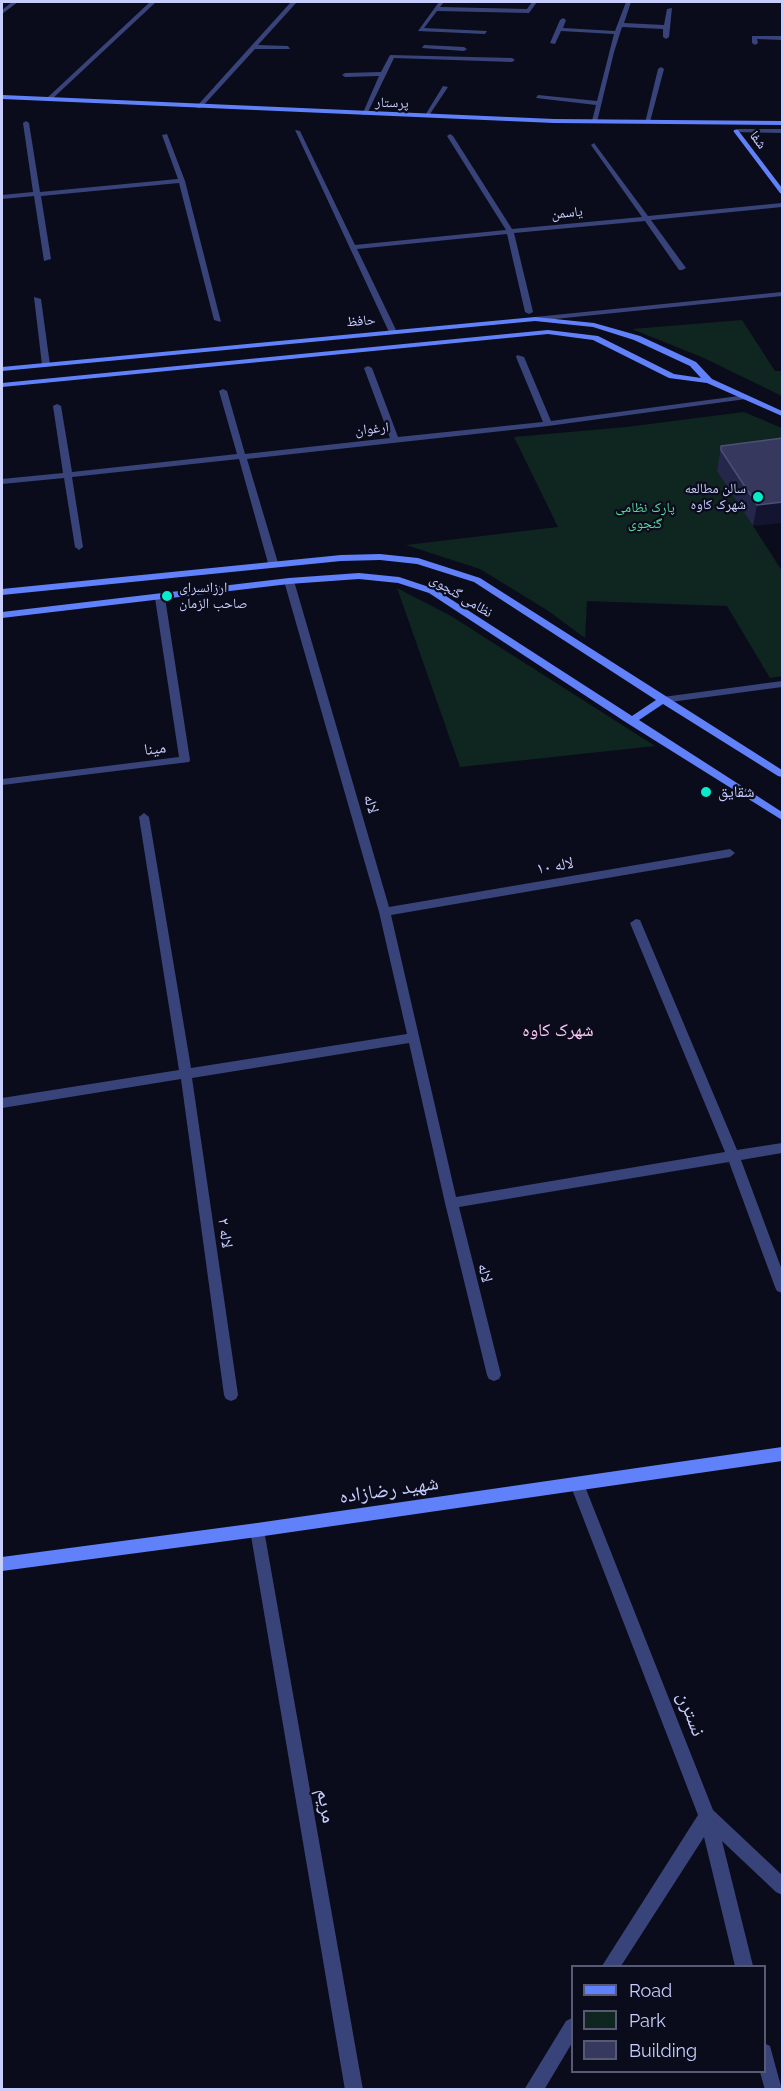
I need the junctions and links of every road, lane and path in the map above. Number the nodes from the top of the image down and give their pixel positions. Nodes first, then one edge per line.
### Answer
1 (15, 2) edge
2 (153, 2) edge
3 (294, 2) edge
4 (441, 2) edge
5 (534, 2) edge
6 (628, 2) edge
7 (436, 9) junction
8 (670, 9) dead end
9 (2, 12) edge
10 (563, 20) dead end
11 (620, 25) junction
12 (666, 27) junction
13 (559, 29) junction
14 (420, 30) junction
15 (485, 32) dead end
16 (618, 33) junction
17 (666, 37) dead end
18 (783, 38) edge
19 (553, 43) dead end
20 (755, 43) dead end
21 (253, 47) junction
22 (424, 47) junction
23 (288, 48) dead end
24 (464, 49) dead end
25 (421, 56) junction
26 (512, 60) dead end
27 (661, 69) dead end
28 (345, 75) dead end
29 (383, 75) junction
30 (445, 87) dead end
31 (2, 97) edge
32 (538, 98) dead end
33 (50, 99) junction
34 (599, 103) junction
35 (199, 107) junction
36 (364, 114) junction
37 (426, 116) junction
38 (595, 121) junction
39 (647, 122) junction
40 (26, 123) dead end
41 (783, 123) edge
42 (297, 131) dead end
43 (783, 131) edge
44 (165, 135) dead end
45 (450, 136) dead end
46 (594, 145) dead end
47 (182, 181) junction
48 (783, 192) edge
49 (38, 193) junction
50 (2, 196) edge
51 (783, 205) edge
52 (646, 217) junction
53 (510, 231) junction
54 (354, 247) junction
55 (47, 259) dead end
56 (682, 268) dead end
57 (783, 294) edge
58 (37, 299) dead end
59 (529, 312) dead end
60 (218, 320) dead end
61 (535, 320) junction
62 (393, 332) junction
63 (404, 346) junction
64 (520, 357) dead end
65 (46, 365) junction
66 (368, 368) dead end
67 (2, 369) edge
68 (709, 381) junction
69 (2, 385) edge
70 (223, 391) dead end
71 (746, 397) junction
72 (57, 406) dead end
73 (783, 414) edge
74 (548, 424) junction
75 (395, 440) junction
76 (242, 457) junction
77 (67, 475) junction
78 (2, 482) edge
79 (80, 547) dead end
80 (273, 563) junction
81 (289, 581) junction
82 (2, 592) edge
83 (160, 598) junction
84 (2, 615) edge
85 (783, 684) edge
86 (663, 700) junction
87 (631, 721) junction
88 (783, 774) edge
89 (2, 782) edge
90 (144, 817) dead end
91 (783, 817) edge
92 (730, 853) dead end
93 (385, 912) junction
94 (636, 923) dead end
95 (413, 1038) junction
96 (186, 1075) junction
97 (2, 1103) edge
98 (783, 1148) edge
99 (733, 1156) junction
100 (451, 1203) junction
101 (783, 1287) edge
102 (494, 1375) dead end
103 (231, 1395) dead end
104 (783, 1454) edge
105 (577, 1484) junction
106 (257, 1530) junction
107 (2, 1564) edge
108 (707, 1816) junction
109 (783, 1886) edge
110 (612, 1965) edge
111 (744, 1965) edge
112 (571, 2030) edge
113 (766, 2056) edge
114 (354, 2090) edge
115 (532, 2090) edge
116 (774, 2090) edge

1 - 9 street
2 - 33 street
3 - 21 street
4 - 7 street
5 - 7 street
6 - 11 street
7 - 14 street
8 - 12 street
10 - 13 street
11 - 12 street
11 - 16 street
12 - 17 street
13 - 16 street
13 - 19 street
14 - 15 street
14 - 22 street
16 - 34 street
18 - 20 street
21 - 23 street
21 - 35 street
22 - 24 street
22 - 25 street
25 - 26 street
25 - 29 street
27 - 39 street
28 - 29 street
29 - 36 street
30 - 37 street
31 - 33 street, پرستار
32 - 34 street
33 - 35 street, پرستار
34 - 38 street
35 - 36 street, پرستار
36 - 37 street, پرستار
37 - 38 street, پرستار
38 - 39 street, پرستار
39 - 41 street, پرستار
40 - 49 street
42 - 54 street
43 - 48 street, شفا
44 - 47 street
45 - 53 street
46 - 52 street
47 - 49 street
47 - 60 street
49 - 50 street
49 - 55 street
51 - 52 street, یاسمن
52 - 53 street, یاسمن
52 - 56 street
53 - 54 street, یاسمن
53 - 59 street
54 - 62 street
57 - 61 street
58 - 65 street
61 - 62 street, حافظ
61 - 68 street, حافظ
62 - 63 street
62 - 65 street, حافظ
63 - 68 street, حافظ
63 - 69 street, حافظ
64 - 74 street
65 - 67 street, حافظ
66 - 75 street
68 - 71 street, حافظ
70 - 76 street
71 - 73 street, حافظ
71 - 74 street, ارغوان
72 - 77 street
74 - 75 street, ارغوان
75 - 76 street, ارغوان
76 - 77 street, ارغوان
76 - 80 street
77 - 78 street, ارغوان
77 - 79 street
80 - 82 street, نظامی گنجوی
80 - 86 street, نظامی گنجوی
81 - 83 street, نظامی گنجوی
81 - 87 street, نظامی گنجوی
81 - 93 street, لاله
83 - 84 street, نظامی گنجوی
83 - 89 street, مینا
85 - 86 street
86 - 87 street
86 - 88 street, نظامی گنجوی
87 - 91 street, نظامی گنجوی
90 - 96 street, لاله ۲
92 - 93 street, لاله ۱۰
93 - 95 street, لاله
94 - 99 street
95 - 96 street
95 - 100 street, لاله
96 - 97 street
96 - 103 street, لاله ۲
98 - 99 street
99 - 100 street
99 - 101 street
100 - 102 street, لاله
104 - 105 street, شهید رضازاده
105 - 106 street, شهید رضازاده
105 - 108 street, نسترن
106 - 107 street, شهید رضازاده
106 - 114 street, مریم
108 - 109 street
108 - 110 street
108 - 111 street, نسترن
112 - 115 street
113 - 116 street

